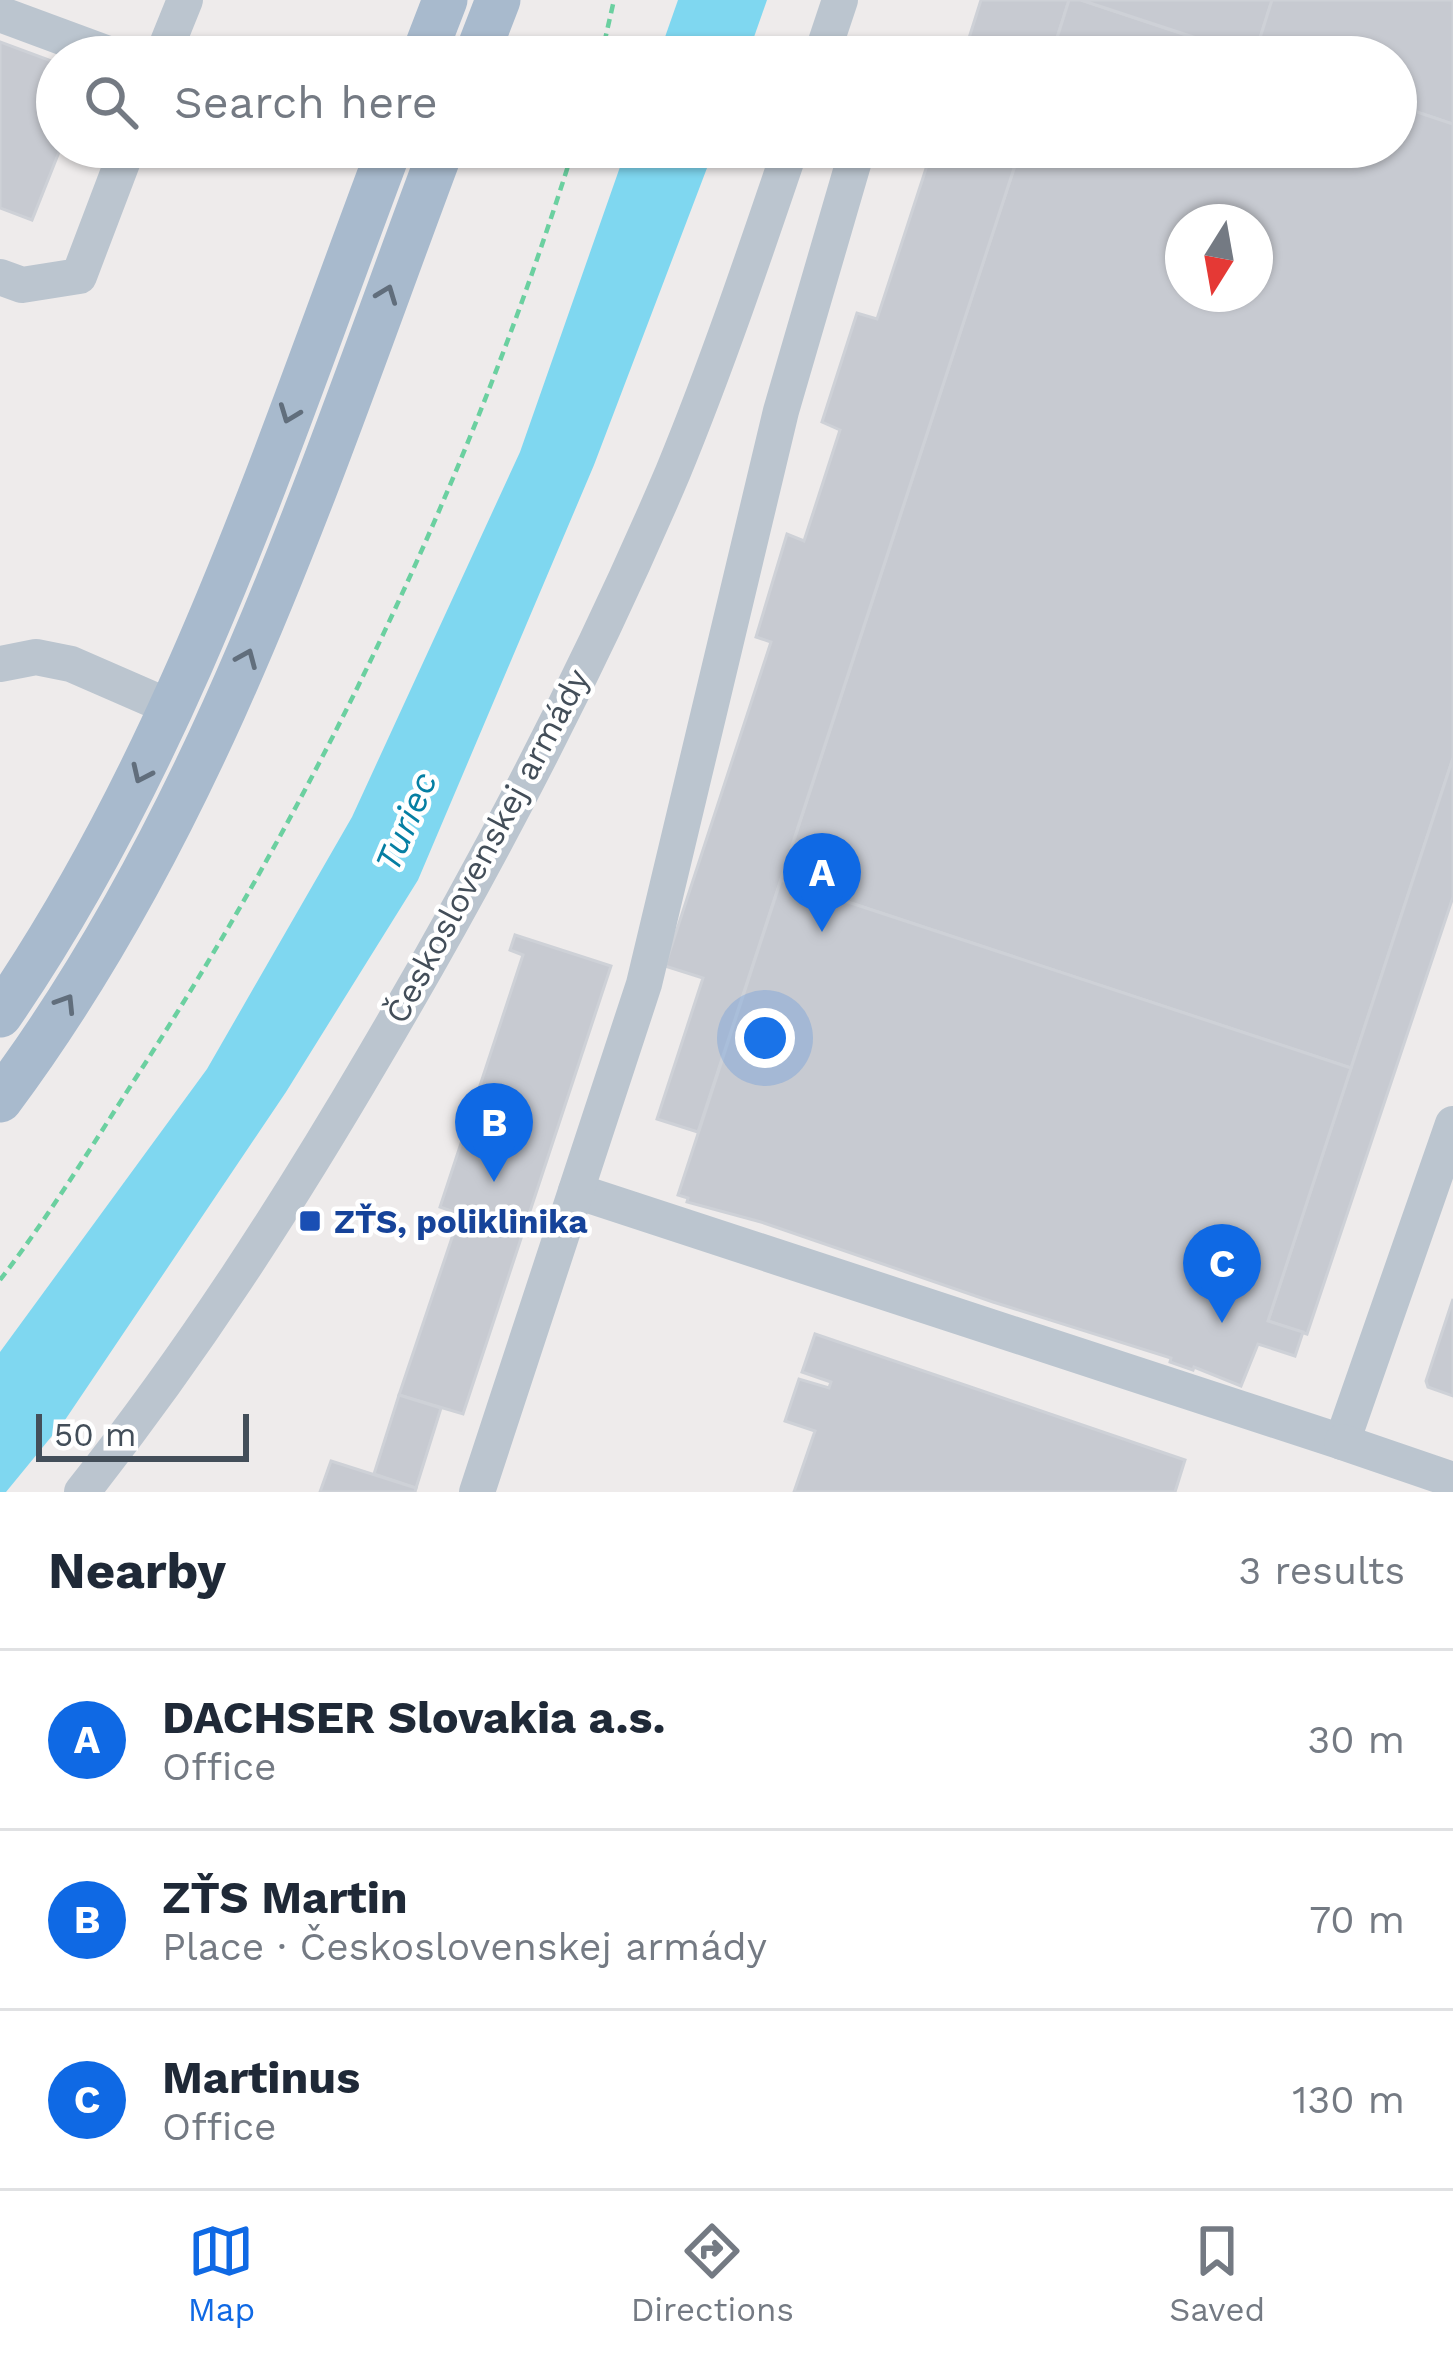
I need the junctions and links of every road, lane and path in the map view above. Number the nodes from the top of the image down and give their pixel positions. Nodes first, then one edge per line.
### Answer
1 (184, 0) edge
2 (445, 0) edge
3 (498, 0) edge
4 (614, 0) edge
5 (840, 0) edge
6 (0, 14) edge
7 (59, 36) edge
8 (170, 36) edge
9 (431, 36) edge
10 (484, 36) edge
11 (606, 36) edge
12 (828, 36) edge
13 (120, 168) edge
14 (382, 168) edge
15 (434, 168) edge
16 (567, 168) edge
17 (784, 168) edge
18 (852, 168) edge
19 (0, 277) edge
20 (0, 664) edge
21 (172, 708) junction
22 (0, 1015) edge
23 (0, 1100) edge
24 (1453, 1124) edge
25 (576, 1191) junction
26 (0, 1280) edge
27 (1342, 1442) junction
28 (1453, 1480) edge
29 (82, 1492) edge
30 (477, 1492) edge

1 - 8 street
2 - 9 main road
3 - 10 main road
4 - 11 path
5 - 12 street
6 - 7 street
13 - 19 street
14 -> 21 main road
23 -> 15 main road
16 - 26 path
17 - 29 street, Československej armády
18 - 25 street
20 - 21 street
21 -> 22 main road
24 - 27 street
25 - 27 street
25 - 30 street
27 - 28 street

